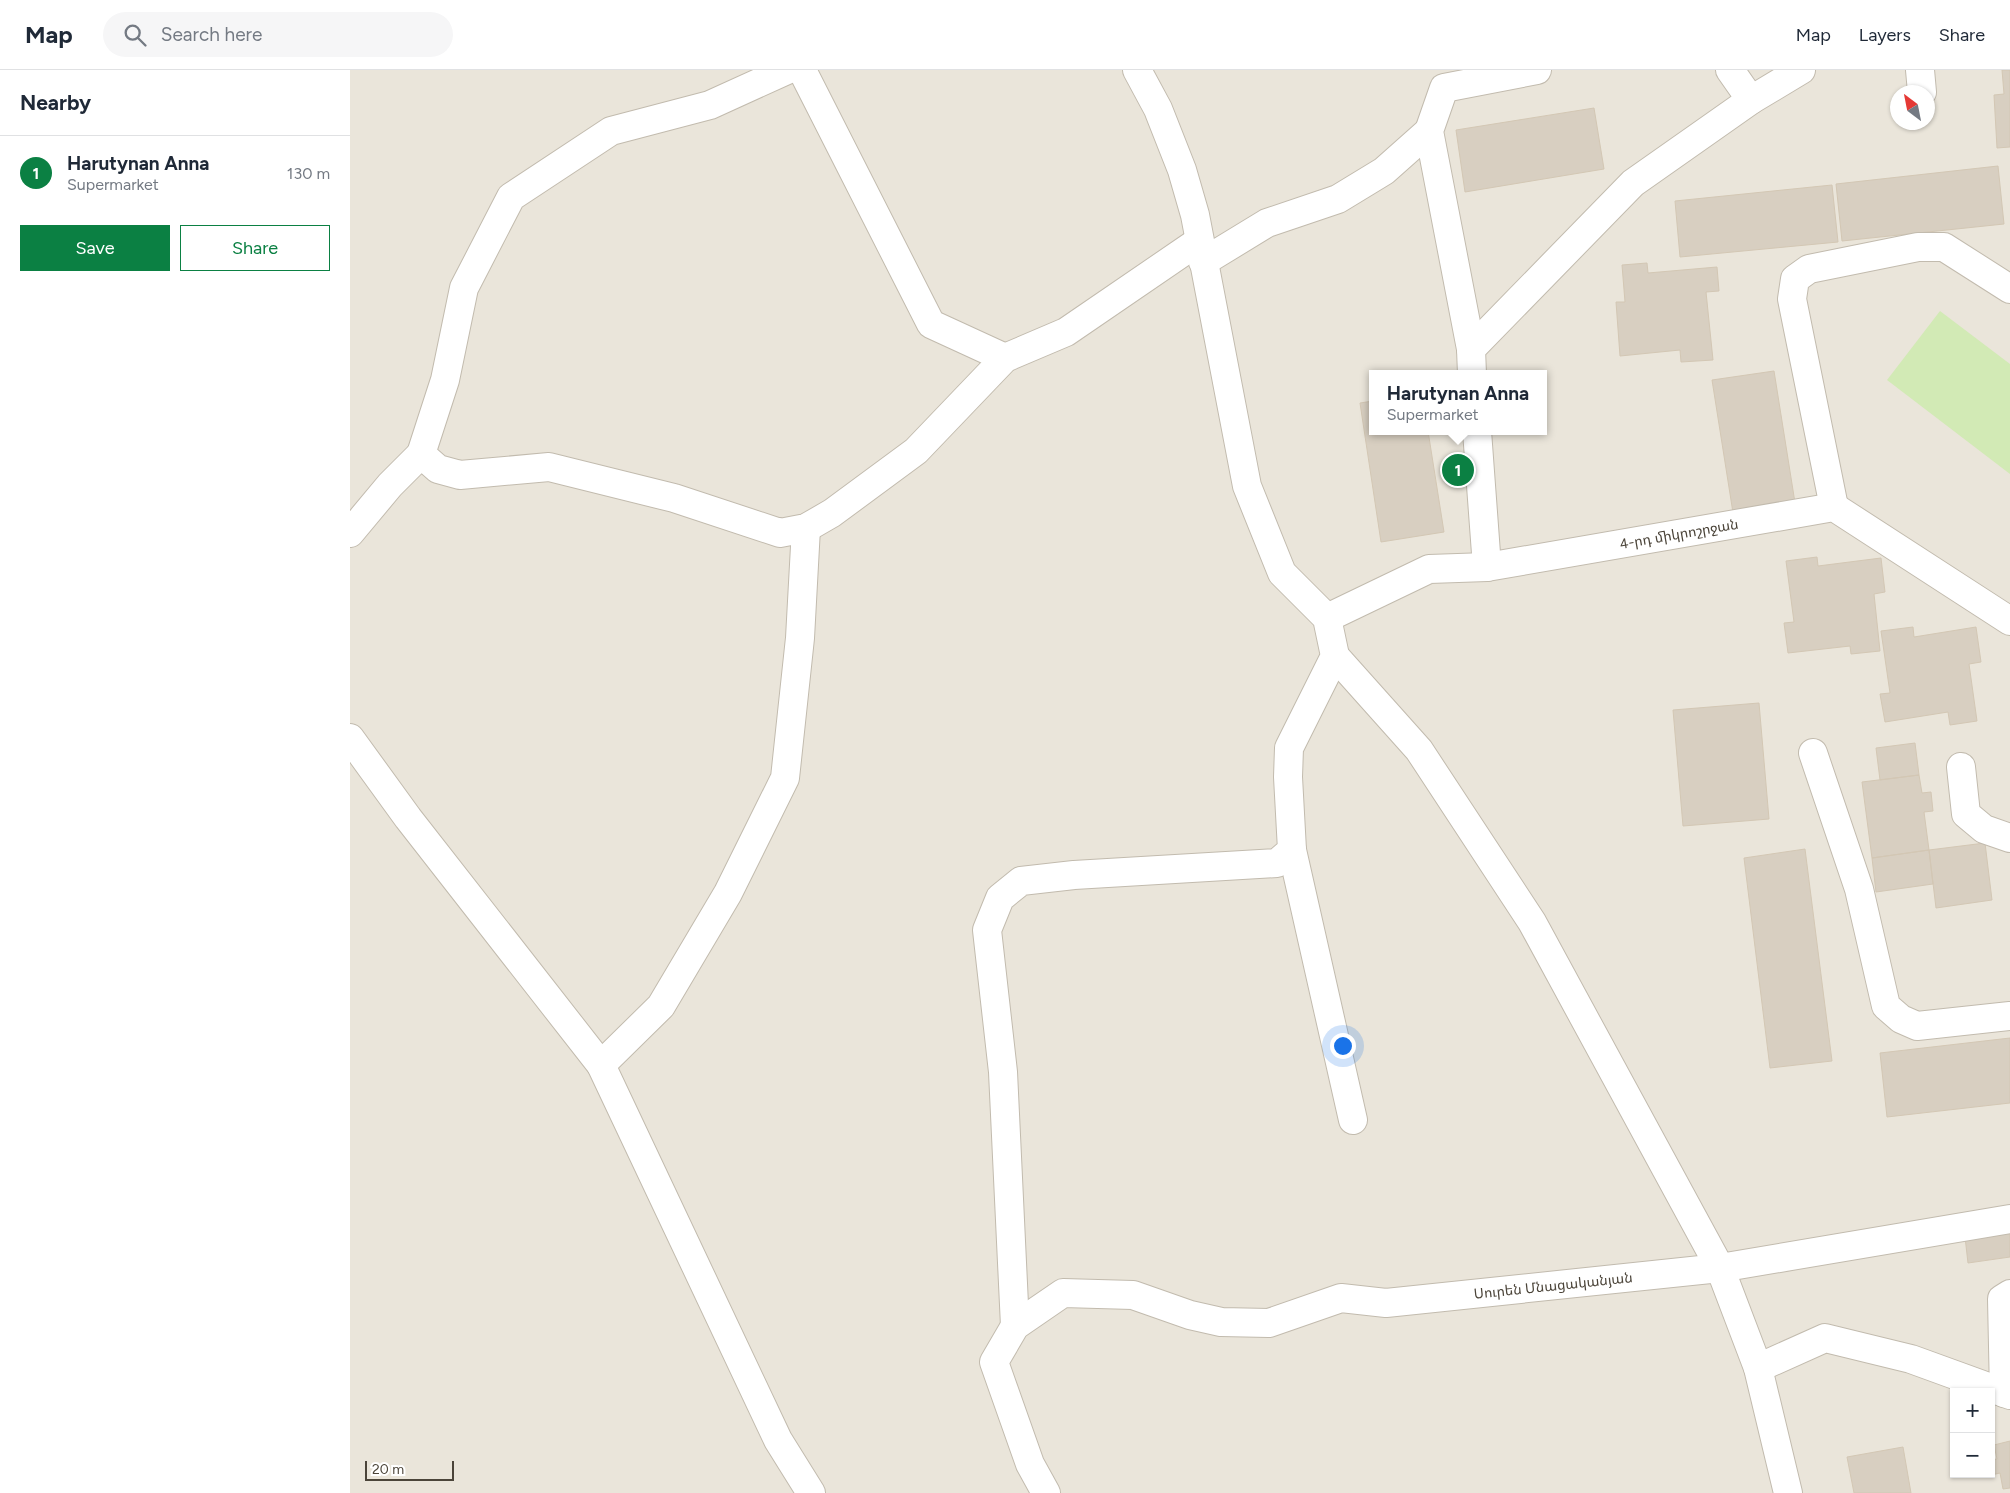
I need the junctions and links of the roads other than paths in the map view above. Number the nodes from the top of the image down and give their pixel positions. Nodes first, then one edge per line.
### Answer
1 (787, 70) edge
2 (802, 70) edge
3 (1138, 70) edge
4 (1537, 70) edge
5 (1730, 70) edge
6 (1801, 70) edge
7 (1920, 70) edge
8 (1921, 85) edge
9 (1751, 100) junction
10 (1429, 131) junction
11 (1201, 252) junction
12 (2010, 289) edge
13 (1005, 358) junction
14 (1472, 361) edge
15 (1477, 435) edge
16 (421, 454) junction
17 (1834, 507) junction
18 (806, 528) junction
19 (350, 533) edge
20 (1487, 567) junction
21 (1327, 618) junction
22 (2010, 621) edge
23 (1335, 656) junction
24 (350, 738) edge
25 (1813, 753) dead end
26 (1961, 768) dead end
27 (2010, 838) edge
28 (1292, 850) junction
29 (2010, 1016) edge
30 (601, 1065) junction
31 (1353, 1120) dead end
32 (2010, 1220) edge
33 (1720, 1268) junction
34 (2010, 1294) edge
35 (1016, 1326) junction
36 (1758, 1368) junction
37 (2007, 1394) edge
38 (812, 1493) edge
39 (1046, 1493) edge
40 (1788, 1493) edge

1 - 16 street
2 - 13 street
3 - 11 street
4 - 10 street
5 - 9 street
6 - 9 street
7 - 8 street
9 - 14 street
10 - 11 street
10 - 14 street
11 - 13 street
11 - 21 street
12 - 17 street
13 - 18 street
15 - 20 street
16 - 18 street
16 - 19 street
17 - 20 street, 4-րդ միկրոշրջան
17 - 22 street
18 - 30 street
20 - 21 street, 4-րդ միկրոշրջան
21 - 23 street
23 - 28 street
23 - 33 street
24 - 30 street
25 - 29 street
26 - 27 street
28 - 31 street
28 - 35 street
30 - 38 street
32 - 33 street, Սուրեն Մնացականյան
33 - 35 street, Սուրեն Մնացականյան
33 - 36 street
34 - 37 street
35 - 39 street
36 - 37 street
36 - 40 street

